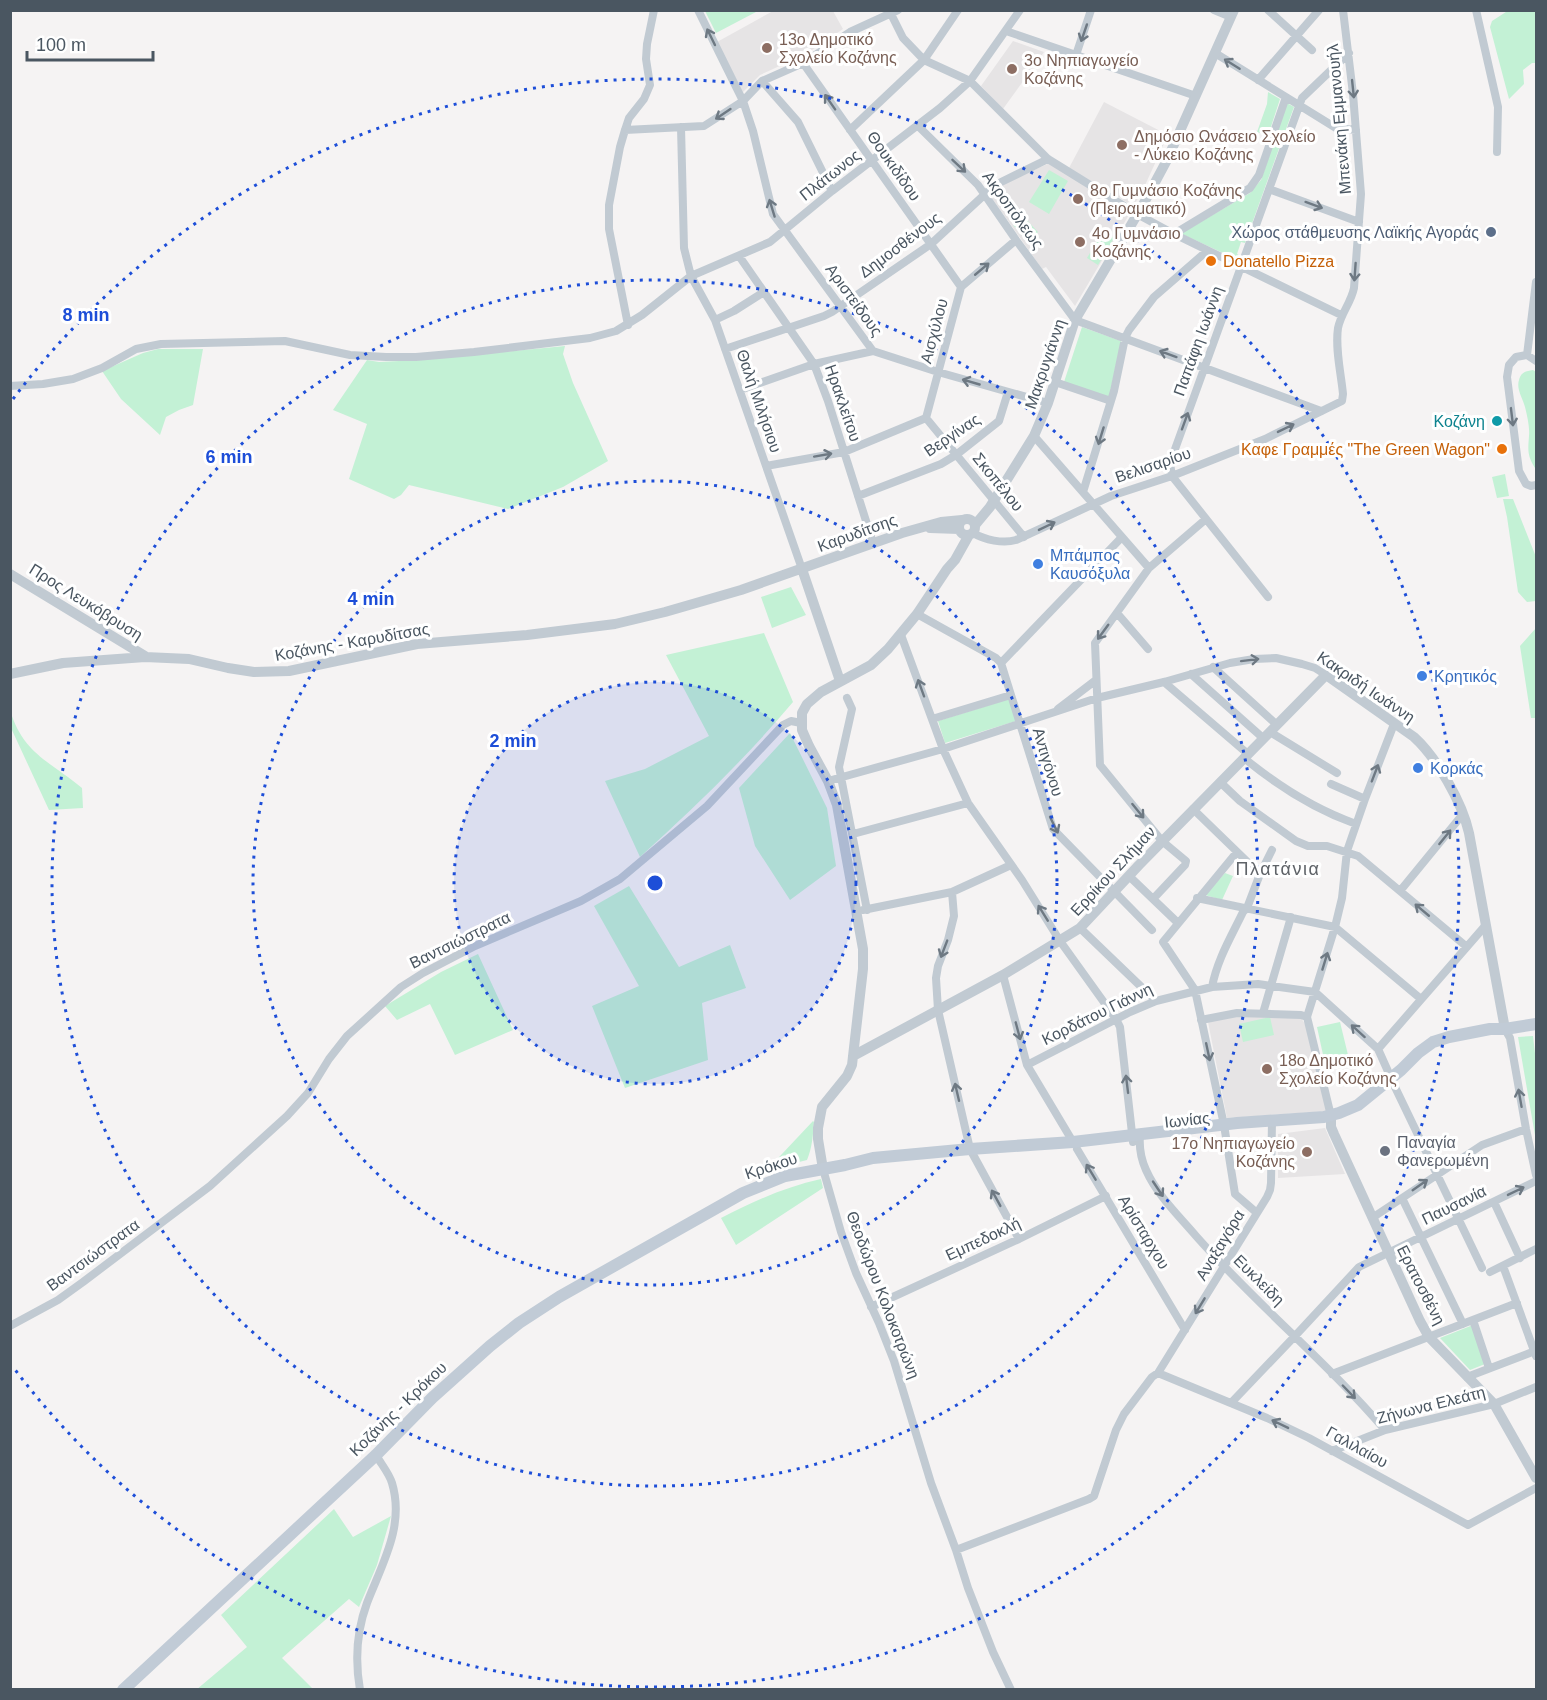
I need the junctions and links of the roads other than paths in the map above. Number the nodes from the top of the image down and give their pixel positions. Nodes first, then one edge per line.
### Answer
1 (654, 10) edge
2 (698, 10) edge
3 (958, 10) edge
4 (1020, 10) edge
5 (1091, 10) edge
6 (1214, 10) edge
7 (1268, 10) edge
8 (1319, 10) edge
9 (1343, 10) edge
10 (1476, 10) edge
11 (895, 12) edge
12 (1232, 14) edge
13 (1006, 31) junction
14 (1297, 36) junction
15 (1312, 50) dead end
16 (1215, 53) junction
17 (1349, 54) junction
18 (1076, 55) junction
19 (924, 60) junction
20 (803, 63) junction
21 (1258, 80) junction
22 (762, 81) junction
23 (970, 81) junction
24 (1196, 96) junction
25 (1286, 97) junction
26 (743, 101) junction
27 (1300, 105) junction
28 (917, 125) junction
29 (681, 127) junction
30 (1356, 129) junction
31 (625, 130) junction
32 (850, 130) junction
33 (1497, 152) dead end
34 (1048, 159) junction
35 (872, 161) junction
36 (1269, 189) junction
37 (832, 190) junction
38 (985, 195) junction
39 (1137, 214) junction
40 (1359, 222) junction
41 (783, 231) junction
42 (1174, 234) junction
43 (1016, 240) junction
44 (931, 244) junction
45 (1207, 250) junction
46 (739, 256) junction
47 (1240, 267) junction
48 (691, 276) junction
49 (961, 286) junction
50 (1536, 286) edge
51 (764, 292) junction
52 (841, 306) junction
53 (1341, 315) junction
54 (715, 320) junction
55 (1075, 320) junction
56 (628, 325) junction
57 (789, 327) junction
58 (1533, 329) edge
59 (1125, 338) junction
60 (1536, 340) edge
61 (725, 349) junction
62 (873, 351) junction
63 (1527, 355) junction
64 (1536, 361) edge
65 (814, 364) junction
66 (1204, 368) junction
67 (938, 372) junction
68 (1055, 382) junction
69 (10, 386) edge
70 (740, 390) junction
71 (1008, 392) junction
72 (1111, 401) junction
73 (1342, 401) joint
74 (1048, 404) junction
75 (1321, 411) junction
76 (926, 418) junction
77 (1034, 436) junction
78 (844, 452) junction
79 (956, 454) junction
80 (766, 466) junction
81 (1172, 476) junction
82 (1536, 485) edge
83 (1083, 492) junction
84 (858, 496) junction
85 (994, 500) junction
86 (1093, 503) junction
87 (1206, 519) junction
88 (967, 528) junction
89 (1024, 537) junction
90 (1122, 537) junction
91 (873, 543) junction
92 (1149, 568) junction
93 (802, 569) junction
94 (10, 574) edge
95 (1268, 597) dead end
96 (1117, 613) junction
97 (917, 614) junction
98 (901, 634) junction
99 (1148, 650) dead end
100 (145, 657) junction
101 (1001, 663) junction
102 (1213, 667) junction
103 (10, 674) edge
104 (1191, 674) junction
105 (1326, 675) junction
106 (1096, 680) junction
107 (840, 681) junction
108 (1164, 682) junction
109 (1011, 695) junction
110 (847, 698) dead end
111 (1097, 698) junction
112 (1052, 713) junction
113 (932, 719) junction
114 (801, 723) junction
115 (1021, 724) junction
116 (1394, 724) junction
117 (1270, 732) junction
118 (943, 749) junction
119 (1246, 756) junction
120 (1337, 773) dead end
121 (842, 777) junction
122 (828, 781) junction
123 (1220, 782) junction
124 (1331, 784) dead end
125 (1365, 799) junction
126 (968, 803) junction
127 (1193, 809) junction
128 (1463, 814) junction
129 (1356, 824) junction
130 (853, 834) junction
131 (1162, 841) junction
132 (1272, 850) dead end
133 (1347, 851) junction
134 (1237, 852) junction
135 (1011, 864) junction
136 (1260, 874) junction
137 (1129, 876) junction
138 (1400, 891) junction
139 (952, 892) junction
140 (1114, 892) junction
141 (1197, 898) junction
142 (1153, 900) junction
143 (1247, 908) junction
144 (862, 911) junction
145 (1291, 917) junction
146 (1178, 923) junction
147 (1485, 926) junction
148 (1335, 927) junction
149 (1080, 928) junction
150 (1152, 930) dead end
151 (1060, 941) junction
152 (1467, 948) junction
153 (1003, 975) junction
154 (1270, 985) junction
155 (1212, 987) junction
156 (1195, 990) junction
157 (1315, 993) junction
158 (1421, 999) junction
159 (1156, 1001) junction
160 (938, 1010) junction
161 (1263, 1013) junction
162 (1307, 1017) junction
163 (1116, 1019) junction
164 (1201, 1020) junction
165 (1536, 1024) edge
166 (1511, 1028) junction
167 (1378, 1049) junction
168 (853, 1056) junction
169 (1027, 1065) junction
170 (1392, 1082) junction
171 (1331, 1120) junction
172 (1272, 1124) junction
173 (1224, 1129) junction
174 (1526, 1130) junction
175 (1136, 1138) junction
176 (1075, 1145) junction
177 (972, 1153) junction
178 (823, 1169) junction
179 (1436, 1174) junction
180 (1536, 1175) edge
181 (1536, 1182) edge
182 (1106, 1196) junction
183 (1402, 1198) junction
184 (732, 1200) joint
185 (1494, 1202) junction
186 (1257, 1213) junction
187 (1372, 1218) junction
188 (1458, 1219) junction
189 (1421, 1238) junction
190 (1019, 1239) junction
191 (1536, 1250) edge
192 (1388, 1254) junction
193 (1520, 1258) junction
194 (1503, 1266) junction
195 (1224, 1267) junction
196 (1517, 1303) junction
197 (871, 1307) junction
198 (1473, 1320) junction
199 (1463, 1324) junction
200 (10, 1326) edge
201 (1185, 1330) junction
202 (1295, 1336) junction
203 (1430, 1337) junction
204 (1536, 1353) edge
205 (1489, 1368) junction
206 (1158, 1373) junction
207 (1332, 1374) junction
208 (1467, 1377) junction
209 (1536, 1387) edge
210 (1231, 1403) junction
211 (1494, 1404) junction
212 (1385, 1430) junction
213 (1332, 1451) junction
214 (376, 1455) junction
215 (1536, 1478) edge
216 (1536, 1488) edge
217 (956, 1550) junction
218 (123, 1689) edge
219 (360, 1689) edge
220 (1011, 1689) edge

1 - 31 street
26 -> 2 street, Αριστείδους
3 - 19 street
4 - 13 street, Πλάτωνος
5 -> 18 street
6 - 12 street
7 - 14 street
8 - 14 street
9 - 17 street, Μπενάκη Εμμανουήλ
10 - 33 street
11 - 19 street
11 - 20 street
12 - 16 street, Μακρυγιάννη
13 - 18 street
13 - 23 street, Πλάτωνος
14 - 15 street
14 - 21 street
21 -> 16 street
16 - 24 street, Μακρυγιάννη
17 - 27 street, Παπάφη Ιωάννη
17 -> 30 street, Μπενάκη Εμμανουήλ
18 - 24 street
19 - 23 street
19 - 32 street
20 - 22 street
32 -> 20 street, Θουκιδίδου
21 - 25 street
22 - 26 street
22 - 37 street
23 - 28 street, Πλάτωνος
23 - 34 street
24 - 39 street, Μακρυγιάννη
25 - 27 street
25 - 42 street
26 -> 29 street
41 -> 26 street, Αριστείδους
27 - 30 street
27 - 36 street, Παπάφη Ιωάννη
28 - 35 street, Πλάτωνος
28 -> 38 street, Ακροπόλεως
29 - 31 street
29 - 48 street, Θαλή Μιλήσιου
30 - 40 street, Μπενάκη Εμμανουήλ
31 - 56 street
32 - 35 street, Θουκιδίδου
34 - 38 street, Δημοσθένους
34 - 39 street
35 - 37 street, Πλάτωνος
35 - 44 street, Θουκιδίδου
36 -> 40 street
36 - 47 street, Παπάφη Ιωάννη
37 - 41 street, Πλάτωνος
38 - 43 street, Ακροπόλεως
38 - 44 street, Δημοσθένους
39 - 42 street
39 - 55 street, Μακρυγιάννη
40 -> 53 street, Μπενάκη Εμμανουήλ
41 - 46 street, Πλάτωνος
41 - 52 street, Αριστείδους
42 - 45 street
49 -> 43 street, Αισχύλου
43 - 55 street, Ακροπόλεως
44 - 49 street, Θουκιδίδου
44 - 52 street, Δημοσθένους
45 - 47 street
45 - 59 street
46 - 48 street, Πλάτωνος
46 - 51 street, Ηρακλείτου
47 - 53 street
47 - 66 street, Παπάφη Ιωάννη
48 - 54 street, Θαλή Μιλήσιου
48 - 56 street, Πλάτωνος
49 - 67 street, Αισχύλου
50 - 58 street
51 - 54 street
51 - 57 street, Ηρακλείτου
52 - 57 street, Δημοσθένους
52 - 62 street, Αριστείδους
53 - 73 street, Μπενάκη Εμμανουήλ
54 - 61 street, Θαλή Μιλήσιου
55 - 59 street
55 - 68 street, Μακρυγιάννη
56 - 69 street, Πλάτωνος
57 - 61 street, Δημοσθένους
57 - 65 street, Ηρακλείτου
58 - 63 street
66 -> 59 street
59 - 72 street
60 - 63 street
61 - 70 street, Θαλή Μιλήσιου
62 - 65 street
62 - 67 street, Αριστείδους
63 - 64 street
63 -> 82 street
65 - 70 street
65 - 78 street, Ηρακλείτου
66 - 75 street
81 -> 66 street, Παπάφη Ιωάννη
71 -> 67 street, Αριστείδους
67 - 76 street, Αισχύλου
68 - 72 street
68 - 74 street, Μακρυγιάννη
70 - 80 street, Θαλή Μιλήσιου
71 - 74 street, Αριστείδους
71 - 79 street, Βεργίνας
72 -> 83 street
73 - 75 street, Βελισαρίου
74 - 77 street, Μακρυγιάννη
81 -> 75 street, Βελισαρίου
76 - 78 street
76 - 79 street, Σκοπέλου
77 - 83 street
77 - 85 street, Μακρυγιάννη
80 -> 78 street
78 - 84 street, Ηρακλείτου
79 - 84 street, Βεργίνας
79 - 85 street, Σκοπέλου
80 - 93 street, Θαλή Μιλήσιου
81 - 86 street, Βελισαρίου
81 - 87 street
83 - 86 street
84 - 91 street, Ηρακλείτου
85 - 88 street, Μακρυγιάννη
85 - 89 street, Σκοπέλου
89 -> 86 street, Βελισαρίου
86 - 90 street
87 - 92 street
87 - 95 street
88 - 89 street, Βελισαρίου
88 - 91 street, Καρυδίτσης
88 - 97 street, Μακρυγιάννη
90 - 92 street
90 - 101 street
91 - 93 street, Καρυδίτσης
92 - 96 street
93 - 100 street, Κοζάνης - Καρυδίτσας
93 - 107 street, Θαλή Μιλήσιου
94 - 100 street, Προς Λευκόβρυση
96 - 99 street
96 -> 106 street
97 - 98 street, Μακρυγιάννη
97 - 101 street
98 - 107 street, Μακρυγιάννη
113 -> 98 street
100 - 103 street, Κοζάνης - Καρυδίτσας
101 - 109 street, Αντιγόνου
102 - 104 street, Κακριδή Ιωάννη
102 -> 105 street, Κακριδή Ιωάννη
102 - 117 street
104 - 108 street, Κακριδή Ιωάννη
104 - 117 street
105 - 116 street, Κακριδή Ιωάννη
105 - 117 street, Ερρίκου Σλήμαν
106 - 111 street
106 - 112 street
107 - 114 street
108 - 111 street, Κακριδή Ιωάννη
108 - 119 street
109 - 113 street
109 - 115 street, Αντιγόνου
110 - 121 street
111 - 112 street, Κακριδή Ιωάννη
111 -> 131 street
112 - 115 street, Κακριδή Ιωάννη
113 - 118 street
114 - 122 street, Θεοδώρου Κολοκοτρώνη
114 - 200 street, Βαντσιώστρατα
115 - 118 street, Κακριδή Ιωάννη
115 -> 140 street, Αντιγόνου
125 -> 116 street
116 - 128 street, Κακριδή Ιωάννη
117 - 119 street, Ερρίκου Σλήμαν
117 - 120 street
118 - 121 street, Κακριδή Ιωάννη
118 - 126 street
119 - 123 street, Ερρίκου Σλήμαν
119 - 129 street
121 - 122 street, Κακριδή Ιωάννη
121 - 130 street
122 - 144 street, Θεοδώρου Κολοκοτρώνη
123 - 127 street, Ερρίκου Σλήμαν
123 - 133 street
124 - 125 street
125 - 129 street
126 - 130 street
126 - 135 street
127 - 131 street, Ερρίκου Σλήμαν
127 - 134 street
138 -> 128 street
128 - 147 street, Κακριδή Ιωάννη
129 - 133 street
130 - 144 street
131 - 137 street, Ερρίκου Σλήμαν
131 - 142 street
132 - 136 street
133 - 138 street
133 - 148 street
134 - 136 street
134 - 141 street
135 - 139 street
151 -> 135 street
136 - 143 street
137 - 140 street, Ερρίκου Σλήμαν
137 - 142 street
152 -> 138 street
139 - 144 street
139 -> 160 street
140 - 149 street, Ερρίκου Σλήμαν
140 - 150 street, Αντιγόνου
141 - 143 street
141 - 146 street
142 - 146 street
143 - 145 street
143 - 155 street
144 - 168 street, Θεοδώρου Κολοκοτρώνη
145 - 148 street
145 - 154 street
146 - 156 street
147 - 152 street
147 - 166 street, Κακριδή Ιωάννη
157 -> 148 street
148 - 158 street
149 - 151 street, Ερρίκου Σλήμαν
149 - 159 street
151 - 153 street, Ερρίκου Σλήμαν
151 - 163 street
152 - 158 street
153 - 160 street, Ερρίκου Σλήμαν
153 -> 169 street, Αρίσταρχου
154 - 155 street, Κορδάτου Γιάννη
154 - 157 street, Κορδάτου Γιάννη
154 - 161 street
155 - 156 street, Κορδάτου Γιάννη
156 - 159 street, Κορδάτου Γιάννη
156 - 164 street
157 - 162 street
167 -> 157 street
158 - 167 street
159 - 163 street, Κορδάτου Γιάννη
160 - 168 street, Ερρίκου Σλήμαν
177 -> 160 street
161 - 162 street
161 - 164 street
162 - 171 street
163 - 169 street, Κορδάτου Γιάννη
175 -> 163 street, Ευκλείδη
164 -> 173 street
165 - 166 main road, Ιωνίας
166 - 170 main road, Ιωνίας
174 -> 166 street
167 - 170 street
168 - 178 street, Θεοδώρου Κολοκοτρώνη
169 - 176 street, Αρίσταρχου
170 - 171 main road, Ιωνίας
170 - 179 street
171 - 172 main road, Ιωνίας
171 - 187 street, Ερατοσθένη
172 - 173 main road, Ιωνίας
172 - 186 street, Αναξαγόρα
173 - 175 main road, Ιωνίας
173 - 186 street
174 - 179 street
174 - 180 street
175 - 176 main road, Ιωνίας
175 -> 195 street, Ευκλείδη
176 - 177 main road, Ιωνίας
182 -> 176 street, Αρίσταρχου
177 - 178 main road, Ιωνίας
190 -> 177 street
178 - 184 main road, Κρόκου
178 - 197 street, Θεοδώρου Κολοκοτρώνη
183 -> 179 street
179 - 188 street
185 -> 181 street, Παυσανία
182 - 190 street, Εμπεδοκλή
182 - 201 street, Αρίσταρχου
183 - 187 street
183 - 189 street
184 - 214 main road, Κοζάνης - Κρόκου
185 - 188 street, Παυσανία
185 - 193 street
186 - 195 street, Αναξαγόρα
187 - 192 street, Ερατοσθένη
188 - 189 street, Παυσανία
188 - 194 street
189 - 192 street, Παυσανία
189 - 199 street
190 - 197 street, Εμπεδοκλή
191 - 193 street
192 - 202 street, Παυσανία
192 - 203 street, Ερατοσθένη
193 - 194 street
194 - 196 street
195 -> 201 street, Αναξαγόρα
195 - 202 street, Ευκλείδη
196 - 198 street
196 - 204 street
197 - 217 street, Θεοδώρου Κολοκοτρώνη
198 - 199 street
198 - 205 street
199 - 203 street
201 - 206 street, Αναξαγόρα
202 - 207 street, Ευκλείδη
202 - 210 street, Παυσανία
203 - 207 street
203 - 208 street, Ερατοσθένη
204 - 205 street
205 - 208 street
206 - 210 street, Γαλιλαίου
206 - 217 street, Αναξαγόρα
207 -> 212 street, Ευκλείδη
208 - 211 street, Ερατοσθένη
209 - 211 street, Ζήνωνα Ελεάτη
213 -> 210 street, Γαλιλαίου
211 - 212 street, Ζήνωνα Ελεάτη
211 - 215 street, Ερατοσθένη
212 - 213 street, Ζήνωνα Ελεάτη
213 - 216 street, Γαλιλαίου
214 - 218 main road, Κοζάνης - Κρόκου
214 - 219 street
217 - 220 street, Θεοδώρου Κολοκοτρώνη

